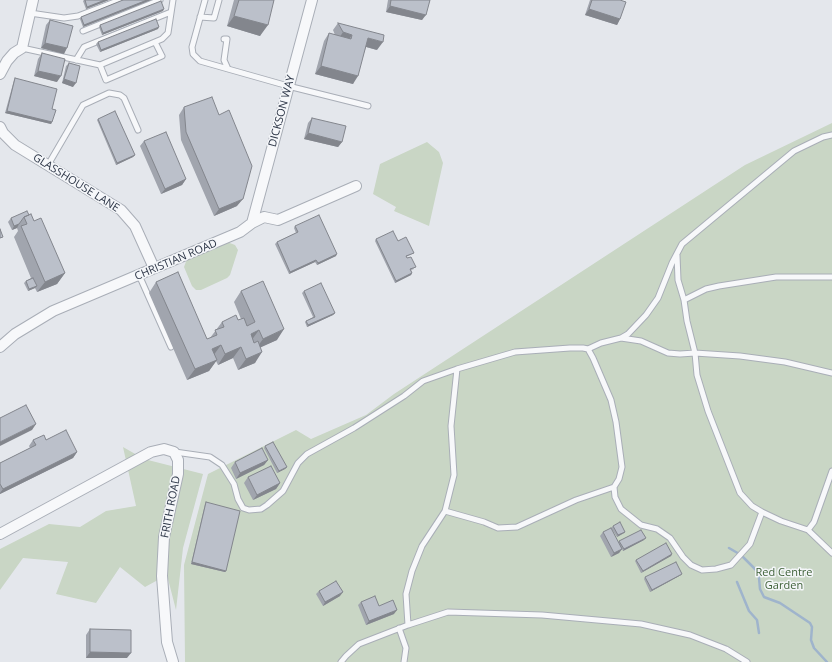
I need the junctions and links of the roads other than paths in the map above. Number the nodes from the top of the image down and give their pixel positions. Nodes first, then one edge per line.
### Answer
1 (32, 0) edge
2 (120, 0) edge
3 (160, 0) edge
4 (173, 0) edge
5 (205, 0) edge
6 (219, 0) edge
7 (312, 0) edge
8 (171, 12) junction
9 (30, 13) junction
10 (200, 17) junction
11 (83, 31) dead end
12 (224, 39) dead end
13 (155, 42) junction
14 (22, 48) junction
15 (76, 60) junction
16 (100, 65) junction
17 (228, 69) junction
18 (0, 74) edge
19 (288, 86) junction
20 (368, 106) dead end
21 (0, 127) edge
22 (138, 130) dead end
23 (832, 134) edge
24 (48, 165) junction
25 (356, 186) dead end
26 (252, 223) junction
27 (678, 252) junction
28 (154, 268) junction
29 (139, 275) junction
30 (832, 277) edge
31 (684, 300) junction
32 (621, 338) junction
33 (0, 347) edge
34 (171, 347) dead end
35 (588, 349) junction
36 (695, 353) junction
37 (456, 369) junction
38 (832, 373) edge
39 (174, 452) junction
40 (832, 471) edge
41 (614, 488) junction
42 (445, 511) junction
43 (762, 512) junction
44 (808, 530) junction
45 (0, 533) edge
46 (832, 553) edge
47 (408, 624) junction
48 (399, 628) junction
49 (173, 662) edge
50 (341, 662) edge
51 (404, 662) edge
52 (747, 662) edge

1 - 9 street
2 - 9 lane
3 - 11 lane
4 - 8 lane
5 - 10 lane
6 - 10 lane
7 - 19 street, DICKSON WAY
8 - 13 lane
8 - 15 lane
9 - 14 street
10 - 17 lane
12 - 17 lane
13 - 16 lane
13 - 16 lane
14 - 15 lane
14 - 18 street
15 - 16 lane
17 - 19 lane
19 - 20 lane
19 - 26 street, DICKSON WAY
21 - 24 street, GLASSHOUSE LANE
22 - 24 lane
23 - 27 lane
24 - 28 street, GLASSHOUSE LANE
25 - 26 street, CHRISTIAN ROAD
26 - 28 street, CHRISTIAN ROAD
27 - 31 lane
27 - 32 lane
28 - 29 street, CHRISTIAN ROAD
29 - 33 street, CHRISTIAN ROAD
29 - 34 lane
30 - 31 lane
31 - 36 lane
32 - 35 lane
32 - 36 lane
35 - 37 lane
35 - 41 lane
36 - 38 lane
36 - 43 lane
37 - 39 lane
37 - 42 lane
39 - 45 street
39 - 49 street, FRITH ROAD
40 - 44 lane
41 - 42 lane
41 - 43 lane
42 - 47 lane
43 - 44 lane
44 - 46 lane
47 - 48 lane
47 - 52 lane
48 - 50 lane
48 - 51 lane

